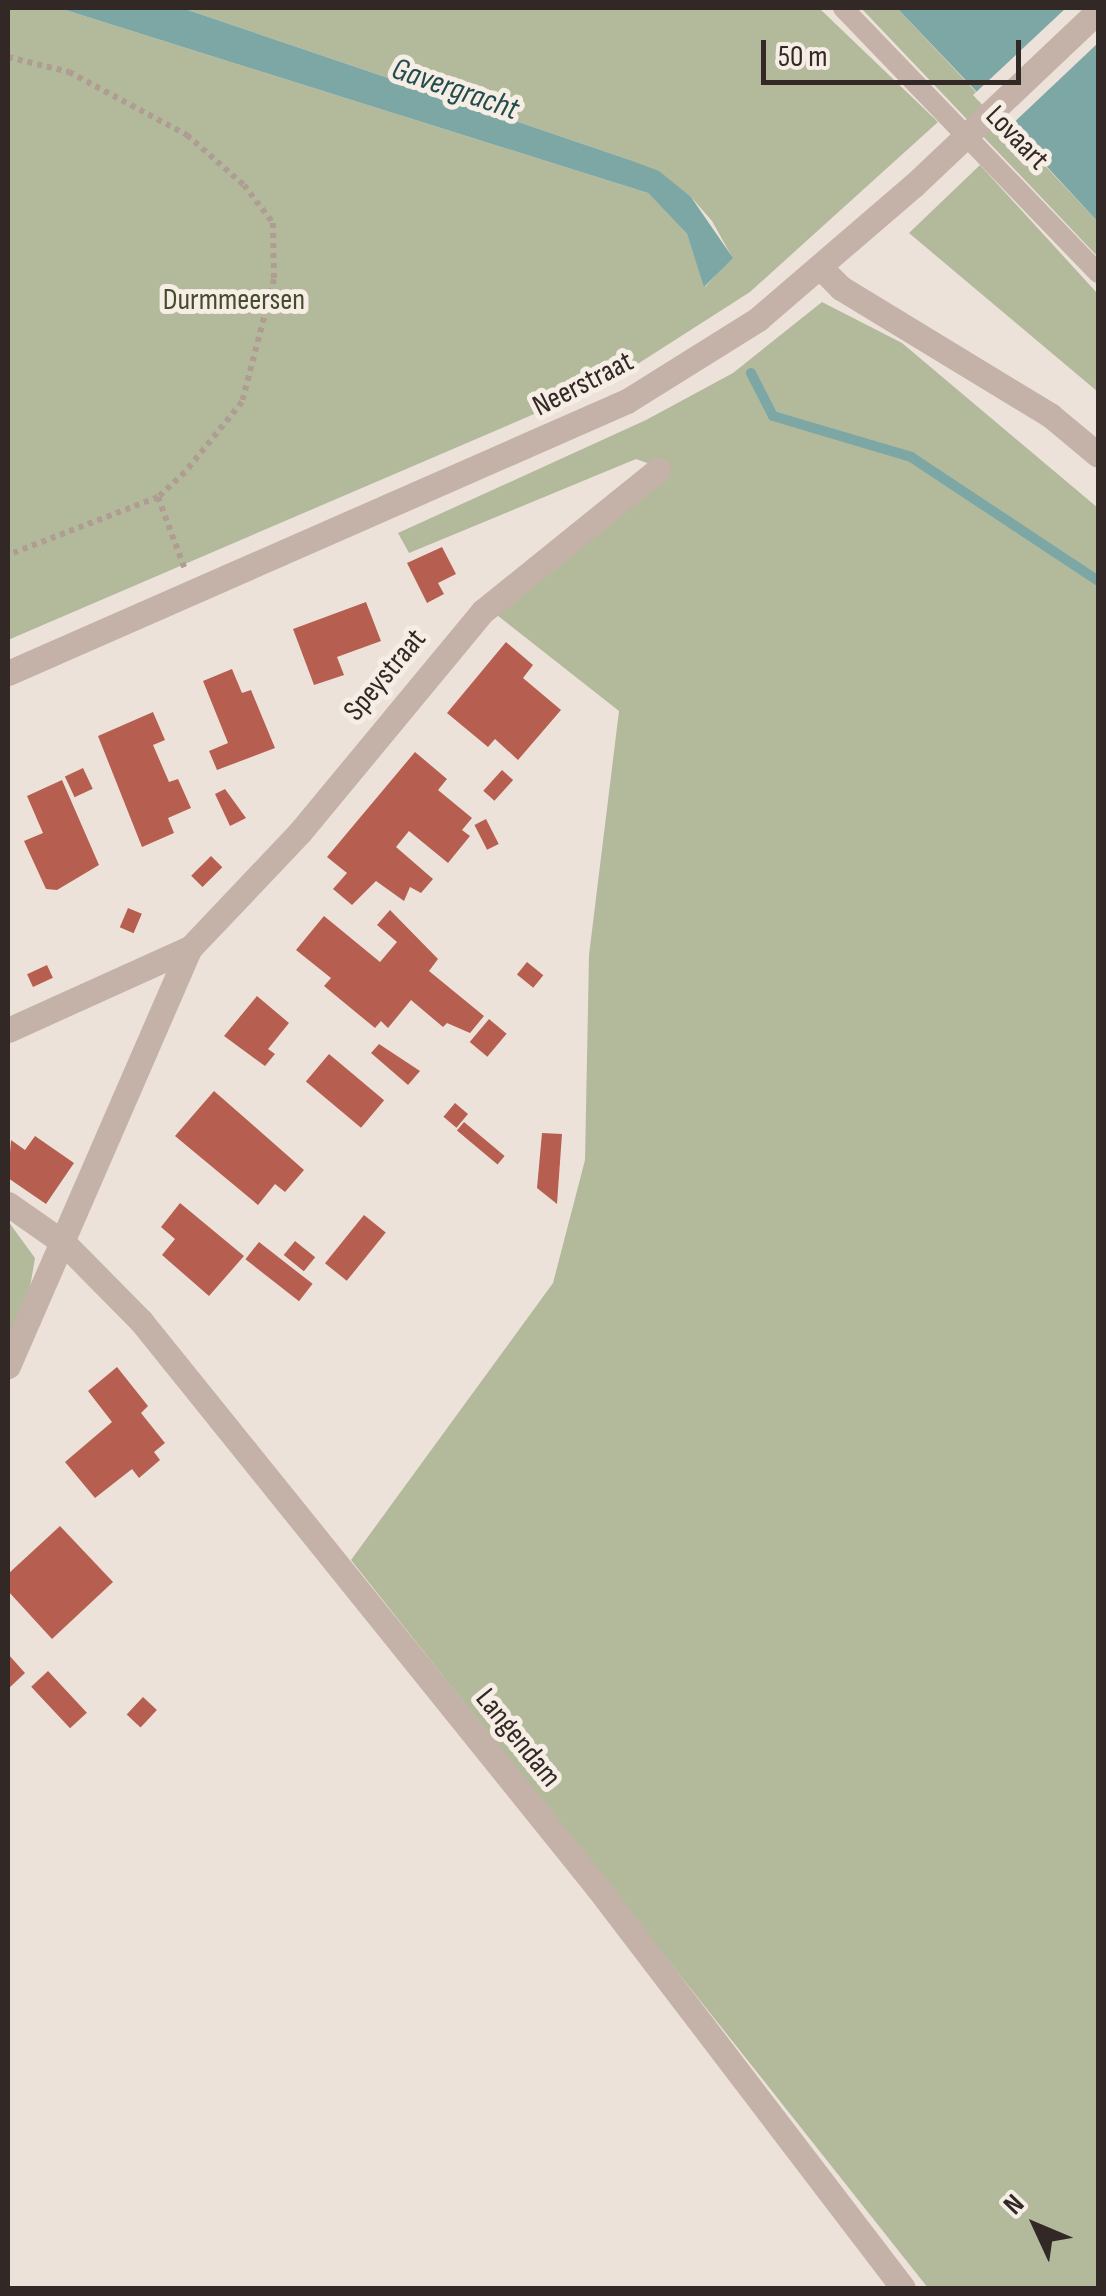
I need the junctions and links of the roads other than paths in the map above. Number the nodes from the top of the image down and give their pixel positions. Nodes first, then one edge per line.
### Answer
1 (843, 8) edge
2 (1098, 11) edge
3 (821, 268) junction
4 (1098, 273) edge
5 (1098, 455) edge
6 (658, 470) dead end
7 (8, 673) edge
8 (190, 948) junction
9 (8, 1030) edge
10 (8, 1204) edge
11 (64, 1244) junction
12 (8, 1366) edge
13 (903, 2288) edge

1 - 4 lane, Lovaart
2 - 3 street, Neerstraat, bridge
3 - 5 street
3 - 7 street, Neerstraat
6 - 8 street, Speystraat
8 - 9 street, Speystraat
8 - 11 street, Speystraat
10 - 11 street
11 - 12 street, Speystraat
11 - 13 street, Langendam

